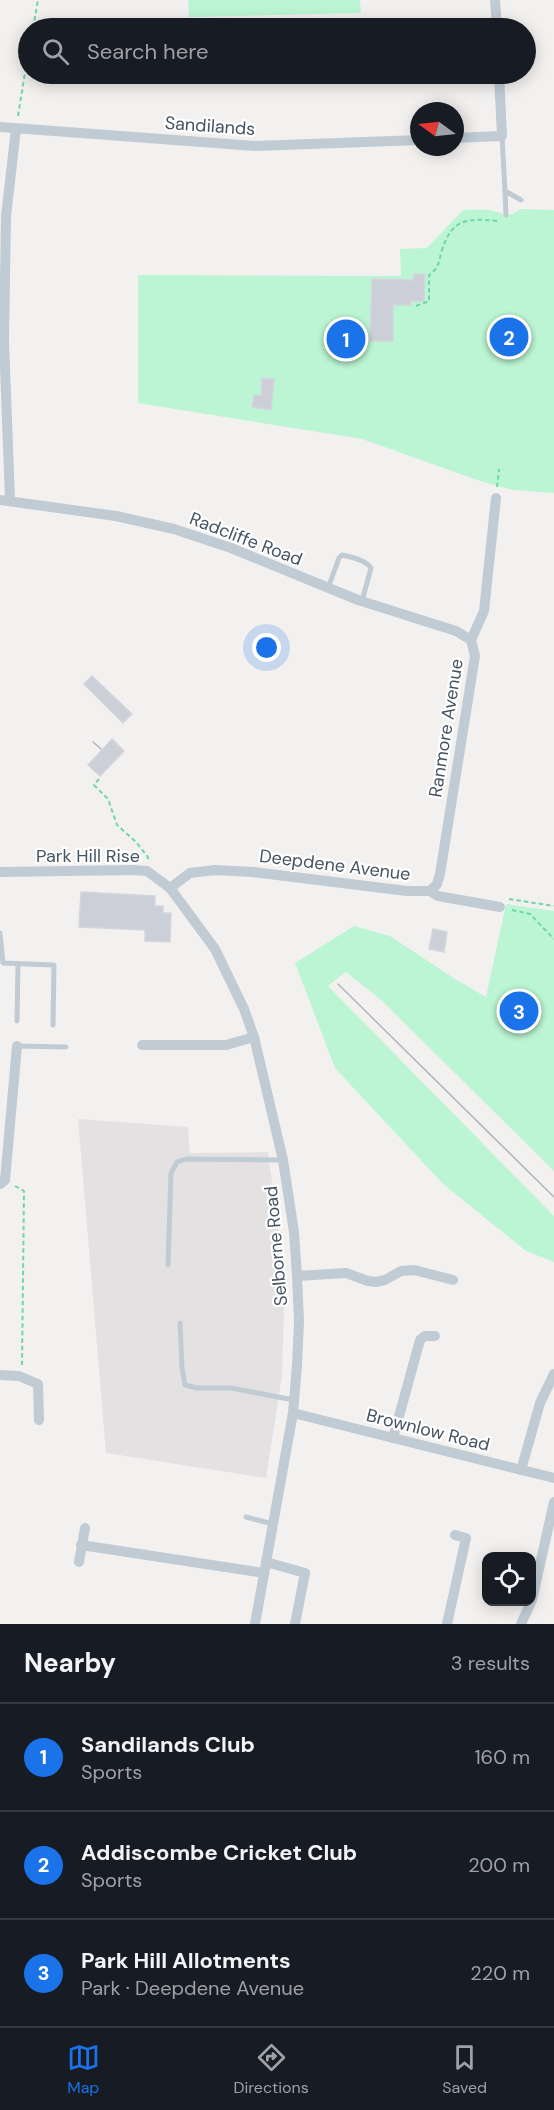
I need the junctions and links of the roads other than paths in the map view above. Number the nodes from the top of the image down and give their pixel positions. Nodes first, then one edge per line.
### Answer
1 (495, 0) edge
2 (496, 18) edge
3 (499, 84) edge
4 (0, 127) edge
5 (16, 129) junction
6 (502, 136) junction
7 (464, 138) edge
8 (410, 140) edge
9 (505, 191) junction
10 (521, 200) dead end
11 (506, 215) road end
12 (496, 498) road end
13 (5, 500) edge
14 (328, 588) junction
15 (362, 601) junction
16 (471, 640) junction
17 (0, 872) edge
18 (170, 888) junction
19 (430, 891) junction
20 (500, 907) road end
21 (0, 933) edge
22 (18, 964) junction
23 (17, 1020) dead end
24 (53, 1025) dead end
25 (254, 1037) junction
26 (142, 1045) dead end
27 (17, 1046) joint
28 (66, 1047) dead end
29 (283, 1160) junction
30 (3, 1182) edge
31 (168, 1265) dead end
32 (297, 1276) junction
33 (453, 1280) dead end
34 (180, 1323) dead end
35 (435, 1336) dead end
36 (554, 1374) edge
37 (0, 1375) edge
38 (294, 1400) junction
39 (293, 1413) junction
40 (39, 1420) dead end
41 (393, 1438) junction
42 (521, 1470) junction
43 (554, 1478) edge
44 (554, 1502) edge
45 (246, 1517) dead end
46 (273, 1524) junction
47 (85, 1528) dead end
48 (454, 1535) dead end
49 (81, 1545) junction
50 (79, 1562) dead end
51 (265, 1568) junction
52 (536, 1579) edge
53 (529, 1606) edge
54 (255, 1624) edge
55 (295, 1624) edge
56 (447, 1624) edge
57 (521, 1624) edge

1 - 2 street
3 - 6 street
4 - 5 street, Sandilands
5 - 8 street, Sandilands
5 - 13 street
6 - 7 street
6 - 9 lane
9 - 10 lane
9 - 11 lane
12 - 16 street, Ranmore Avenue
13 - 14 street, Radcliffe Road
14 - 15 street, Radcliffe Road
14 - 15 lane
15 - 16 street, Radcliffe Road
16 - 19 street, Ranmore Avenue
17 - 18 street, Park Hill Rise
18 - 19 street, Deepdene Avenue
18 - 25 street, Selborne Road
19 - 20 street, Deepdene Avenue
21 - 22 lane
22 - 23 lane
22 - 24 lane
25 - 26 street
25 - 29 street, Selborne Road
27 - 28 lane
27 - 30 street
29 - 31 lane
29 - 32 street, Selborne Road
32 - 33 street
32 - 38 street, Selborne Road
34 - 38 lane
35 - 41 street
36 - 42 street
37 - 40 street
38 - 39 street, Selborne Road
39 - 41 street, Brownlow Road
39 - 46 street, Selborne Road
41 - 42 street, Brownlow Road
42 - 43 street, Brownlow Road
44 - 52 street
45 - 46 lane
46 - 51 street, Selborne Road
47 - 49 street
48 - 56 street
49 - 50 street
49 - 51 street
51 - 54 street, Selborne Road
51 - 55 street
53 - 57 street

